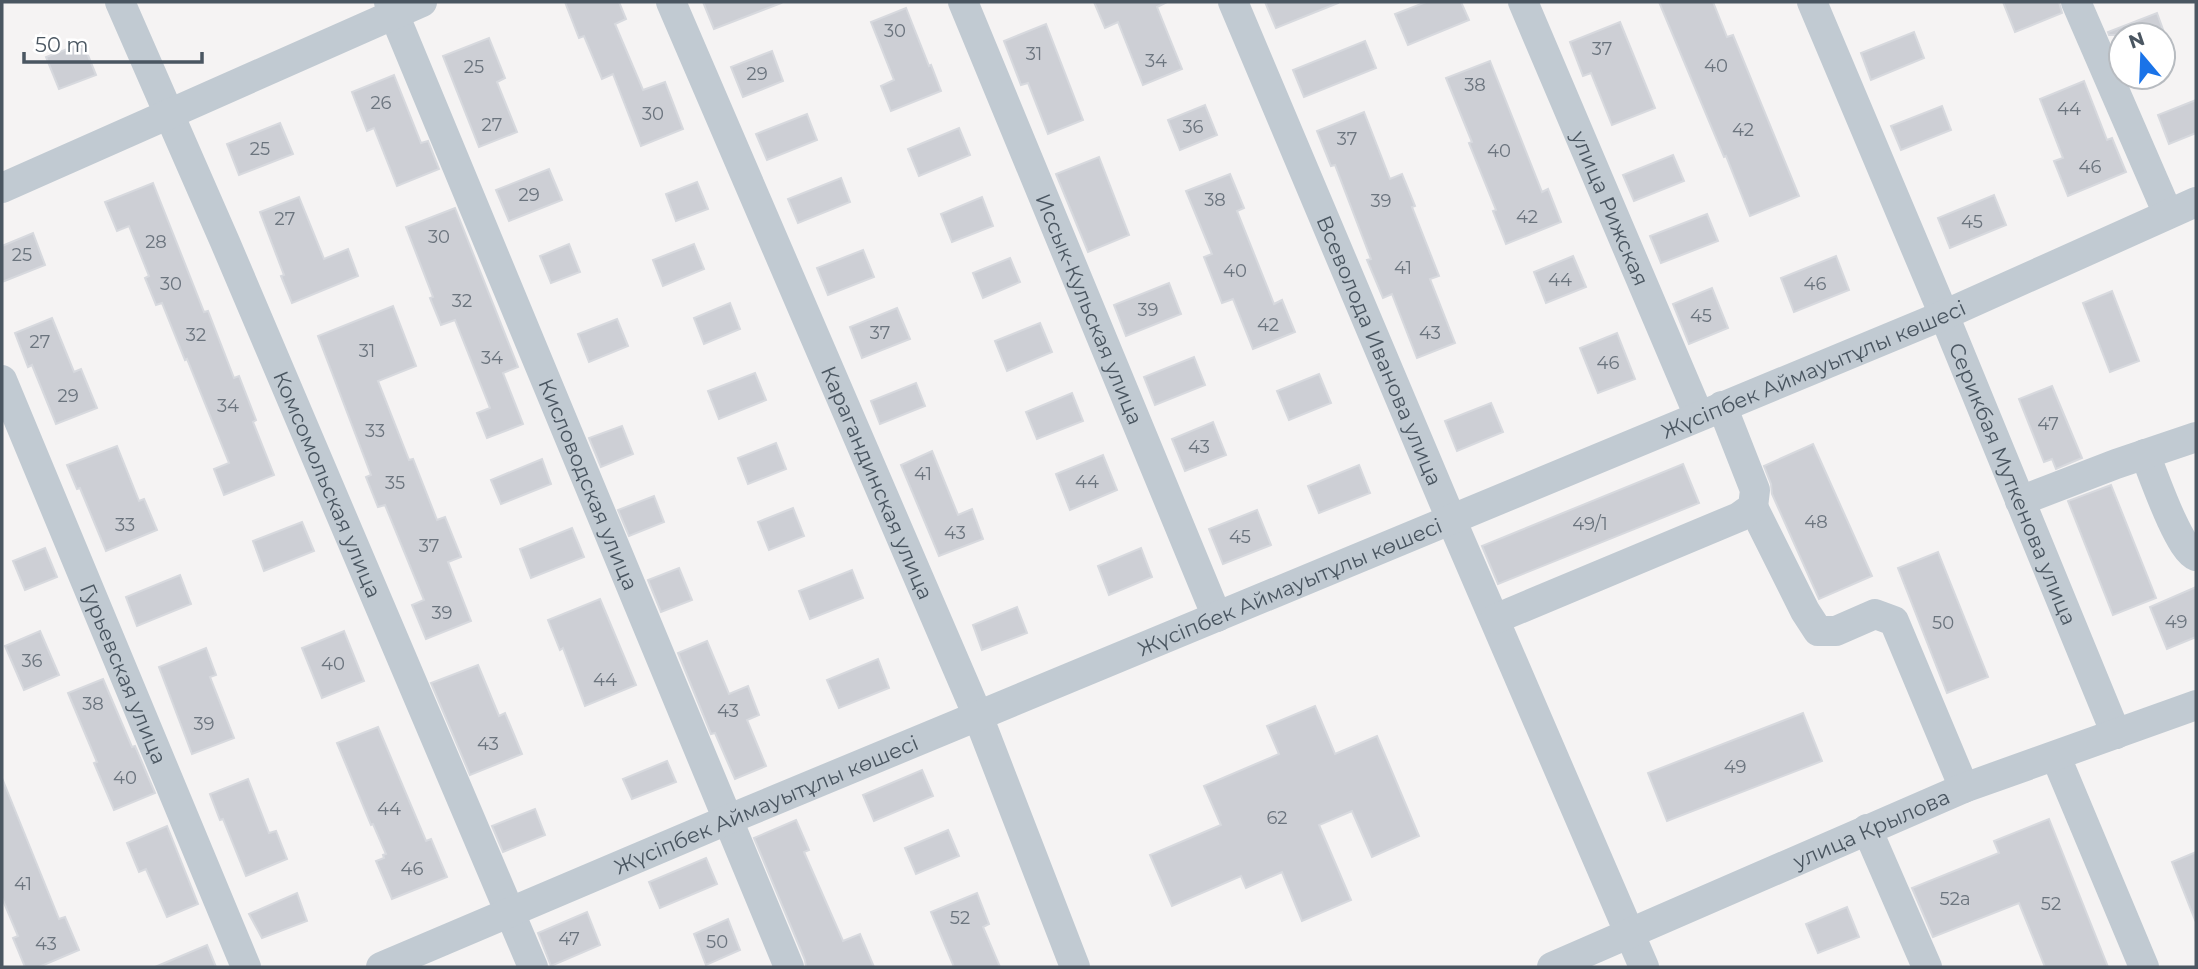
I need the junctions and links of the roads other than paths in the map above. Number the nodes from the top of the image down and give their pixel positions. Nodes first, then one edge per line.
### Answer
1 (120, 2) edge
2 (422, 2) edge
3 (671, 2) edge
4 (962, 2) edge
5 (1233, 2) edge
6 (1523, 2) edge
7 (1812, 2) edge
8 (2076, 2) edge
9 (392, 8) edge
10 (169, 114) junction
11 (2, 188) edge
12 (2196, 202) edge
13 (2168, 214) junction
14 (1944, 315) junction
15 (2, 380) edge
16 (1710, 411) junction
17 (2196, 437) edge
18 (2145, 454) junction
19 (2020, 500) junction
20 (1753, 507) junction
21 (1451, 519) junction
22 (2196, 556) edge
23 (1217, 617) junction
24 (1495, 619) junction
25 (2196, 705) edge
26 (978, 716) junction
27 (2116, 734) junction
28 (2056, 757) junction
29 (1964, 788) junction
30 (727, 820) junction
31 (1867, 829) junction
32 (510, 913) junction
33 (1628, 934) junction
34 (246, 967) edge
35 (381, 967) edge
36 (533, 967) edge
37 (789, 967) edge
38 (1075, 967) edge
39 (1552, 967) edge
40 (1644, 967) edge
41 (1927, 967) edge
42 (2144, 967) edge

1 - 10 street, Комсомольская улица
2 - 9 street
3 - 26 street, Карагандинская улица
4 - 23 street, Иссык-Кульская улица
5 - 21 street, Всеволода Иванова улица
6 - 16 street, улица Рижская
7 - 14 street, Серикбая Муткенова улица
8 - 13 street
9 - 10 street
9 - 30 street, Кисловодская улица
10 - 11 street
10 - 32 street, Комсомольская улица
12 - 13 street, Жүсіпбек Аймауытұлы көшесі
13 - 14 street, Жүсіпбек Аймауытұлы көшесі
14 - 16 street, Жүсіпбек Аймауытұлы көшесі
14 - 19 street, Серикбая Муткенова улица
15 - 34 street, Гурьевская улица
16 - 20 street, улица Рижская
16 - 21 street, Жүсіпбек Аймауытұлы көшесі
17 - 18 street
18 - 19 street
18 - 22 street
19 - 27 street, Серикбая Муткенова улица
20 - 24 street
20 - 29 street, улица Рижская
21 - 23 street, Жүсіпбек Аймауытұлы көшесі
21 - 24 street, Всеволода Иванова улица
23 - 26 street, Жүсіпбек Аймауытұлы көшесі
24 - 33 street, Всеволода Иванова улица
25 - 27 street, улица Крылова
26 - 30 street, Жүсіпбек Аймауытұлы көшесі
26 - 38 street, Карагандинская улица
27 - 28 street, улица Крылова
28 - 29 street, улица Крылова
28 - 42 street
29 - 31 street, улица Крылова
30 - 32 street, Жүсіпбек Аймауытұлы көшесі
30 - 37 street, Кисловодская улица
31 - 33 street, улица Крылова
31 - 41 street
32 - 35 street, Жүсіпбек Аймауытұлы көшесі
32 - 36 street, Комсомольская улица
33 - 39 street, улица Крылова
33 - 40 street, Всеволода Иванова улица

